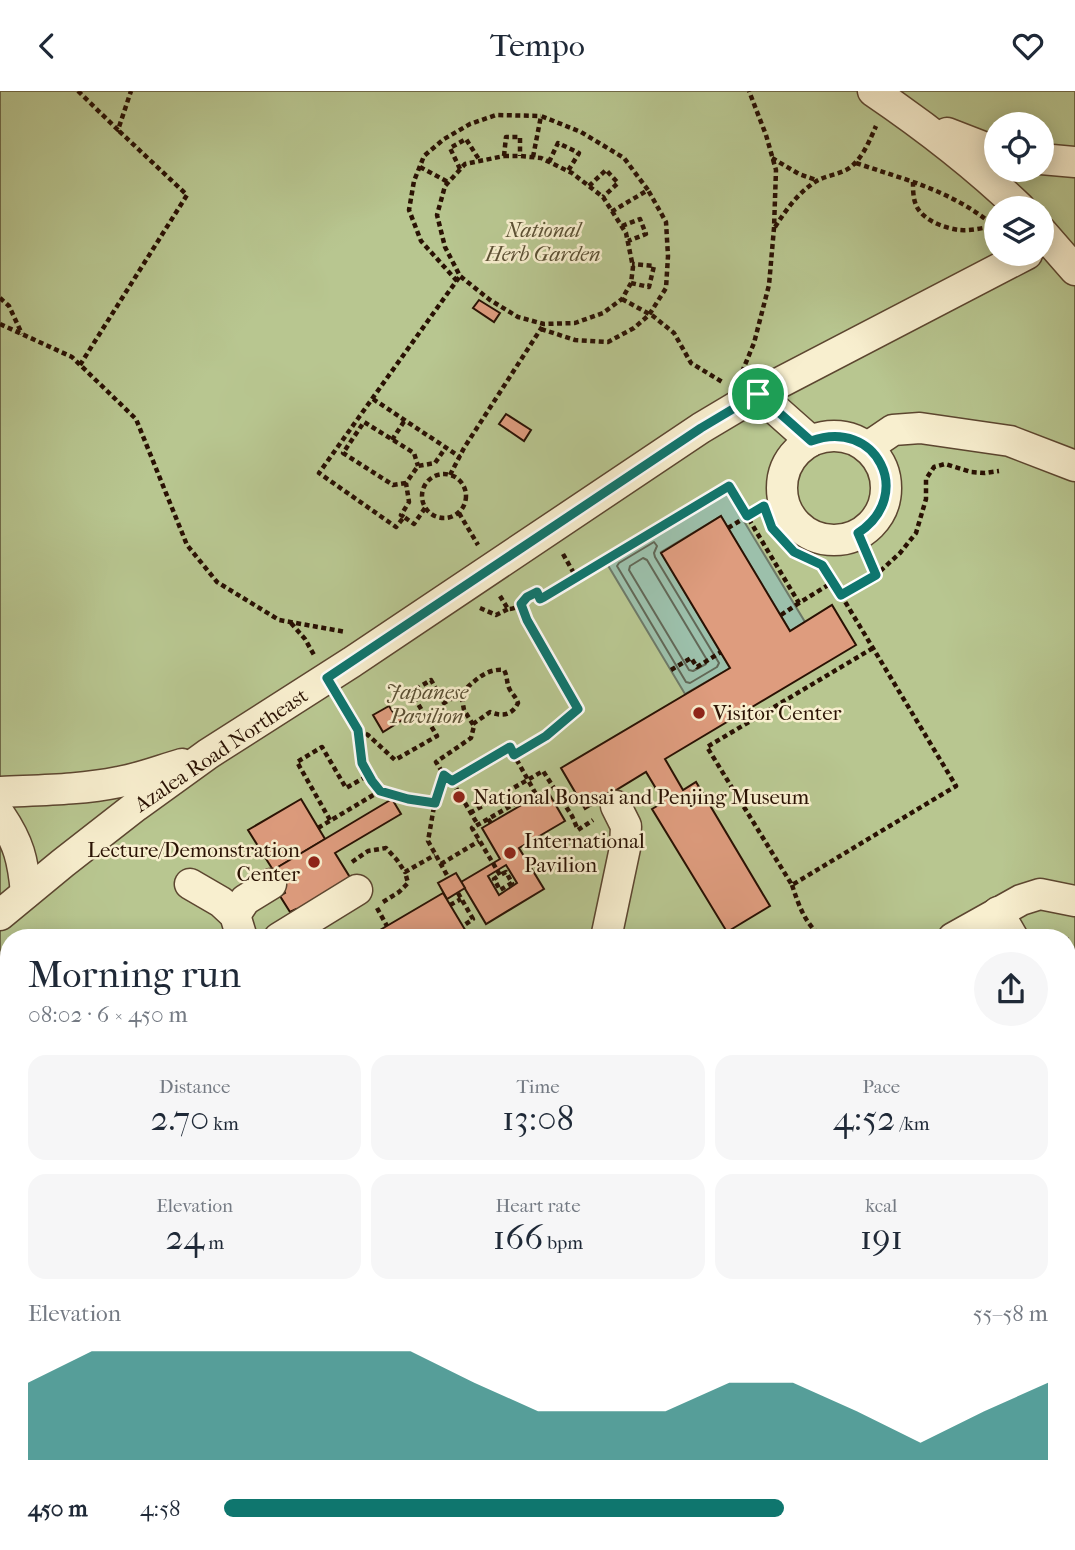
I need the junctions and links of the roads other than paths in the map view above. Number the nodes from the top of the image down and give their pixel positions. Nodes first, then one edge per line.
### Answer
1 (881, 97) edge
2 (919, 122) junction
3 (984, 147) edge
4 (1054, 160) edge
5 (1075, 162) edge
6 (1007, 196) edge
7 (1054, 248) edge
8 (996, 266) edge
9 (1075, 270) edge
10 (747, 389) junction
11 (811, 441) junction
12 (867, 447) junction
13 (1075, 466) edge
14 (208, 754) junction
15 (0, 792) edge
16 (616, 806) road end
17 (0, 815) edge
18 (356, 880) road end
19 (190, 884) dead end
20 (271, 884) dead end
21 (26, 893) junction
22 (1075, 901) edge
23 (998, 912) junction
24 (0, 915) edge
25 (238, 927) edge
26 (291, 929) edge
27 (608, 929) edge
28 (969, 929) edge
29 (1008, 929) edge

1 - 2 street
2 - 3 street
2 - 6 street
4 - 5 street
7 - 9 street
8 - 10 street, Azalea Road Northeast
10 - 11 street
10 - 14 street, Azalea Road Northeast
11 - 12 street
11 - 12 street
12 - 13 street
14 - 15 street
14 - 21 street, Azalea Road Northeast
16 - 27 street
17 - 21 street
18 - 26 street
19 - 25 street
20 - 25 street
21 - 24 street, Azalea Road Northeast
22 - 23 street
23 - 28 street
23 - 29 street

